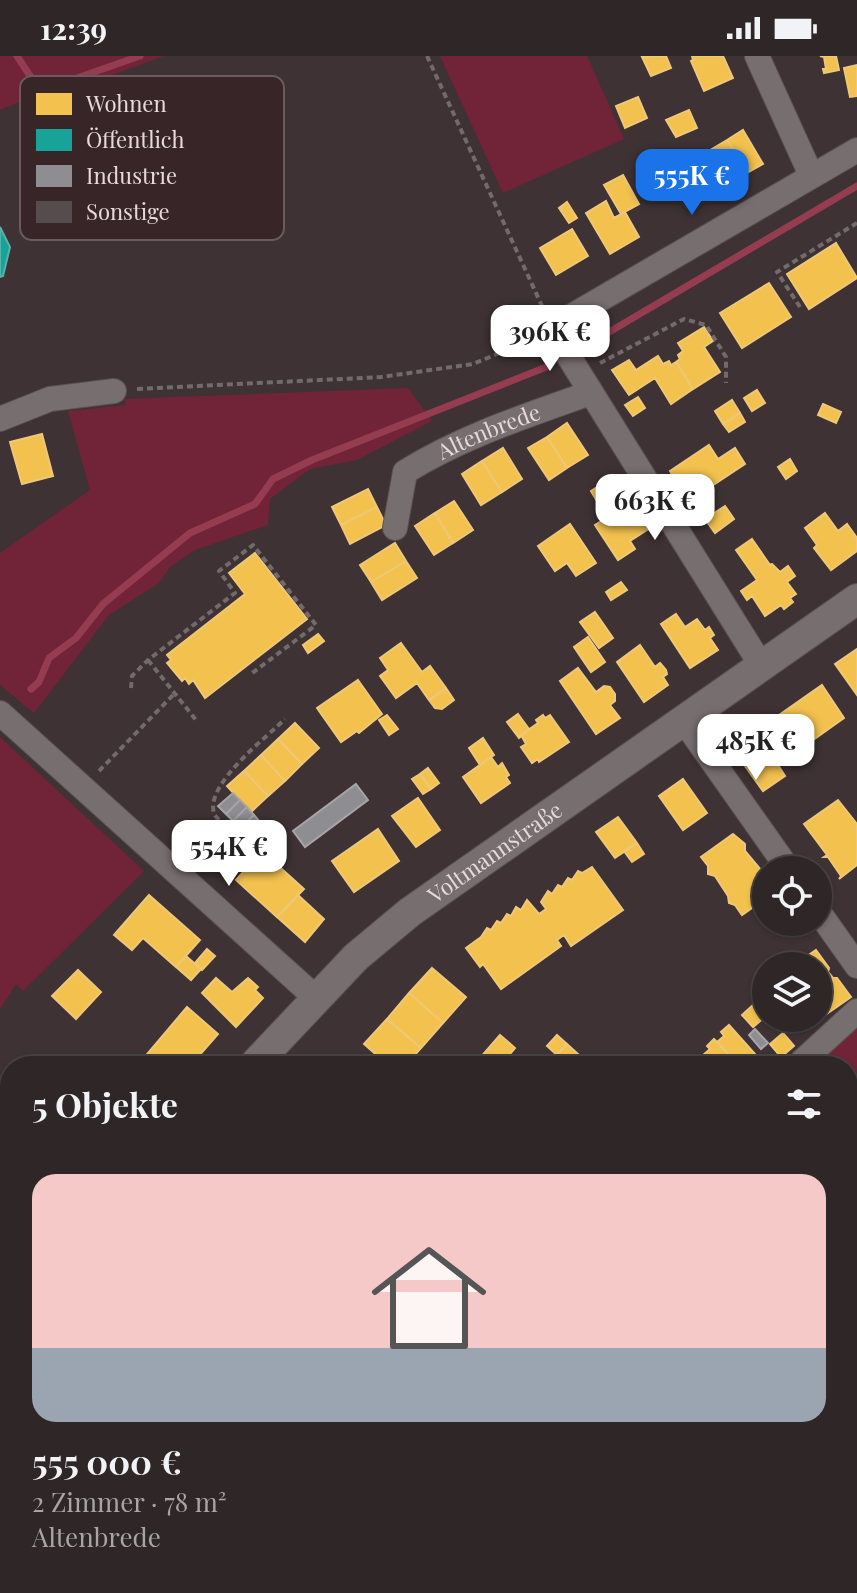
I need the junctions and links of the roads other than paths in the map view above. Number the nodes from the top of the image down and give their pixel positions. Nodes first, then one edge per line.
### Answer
1 (757, 56) edge
2 (857, 150) edge
3 (811, 175) junction
4 (584, 384) junction
5 (114, 391) road end
6 (0, 419) edge
7 (395, 528) dead end
8 (857, 599) edge
9 (761, 665) junction
10 (0, 713) edge
11 (684, 721) junction
12 (779, 856) edge
13 (832, 931) edge
14 (857, 966) edge
15 (316, 998) junction
16 (857, 1011) edge
17 (262, 1056) edge
18 (808, 1056) edge

1 - 3 street
2 - 3 street
3 - 4 street
4 - 7 street, Altenbrede
4 - 9 street
5 - 6 street
8 - 9 street, Voltmannstraße
9 - 11 street, Voltmannstraße
10 - 15 street
11 - 12 street
11 - 15 street, Voltmannstraße
13 - 14 street
15 - 17 street, Voltmannstraße
16 - 18 street

